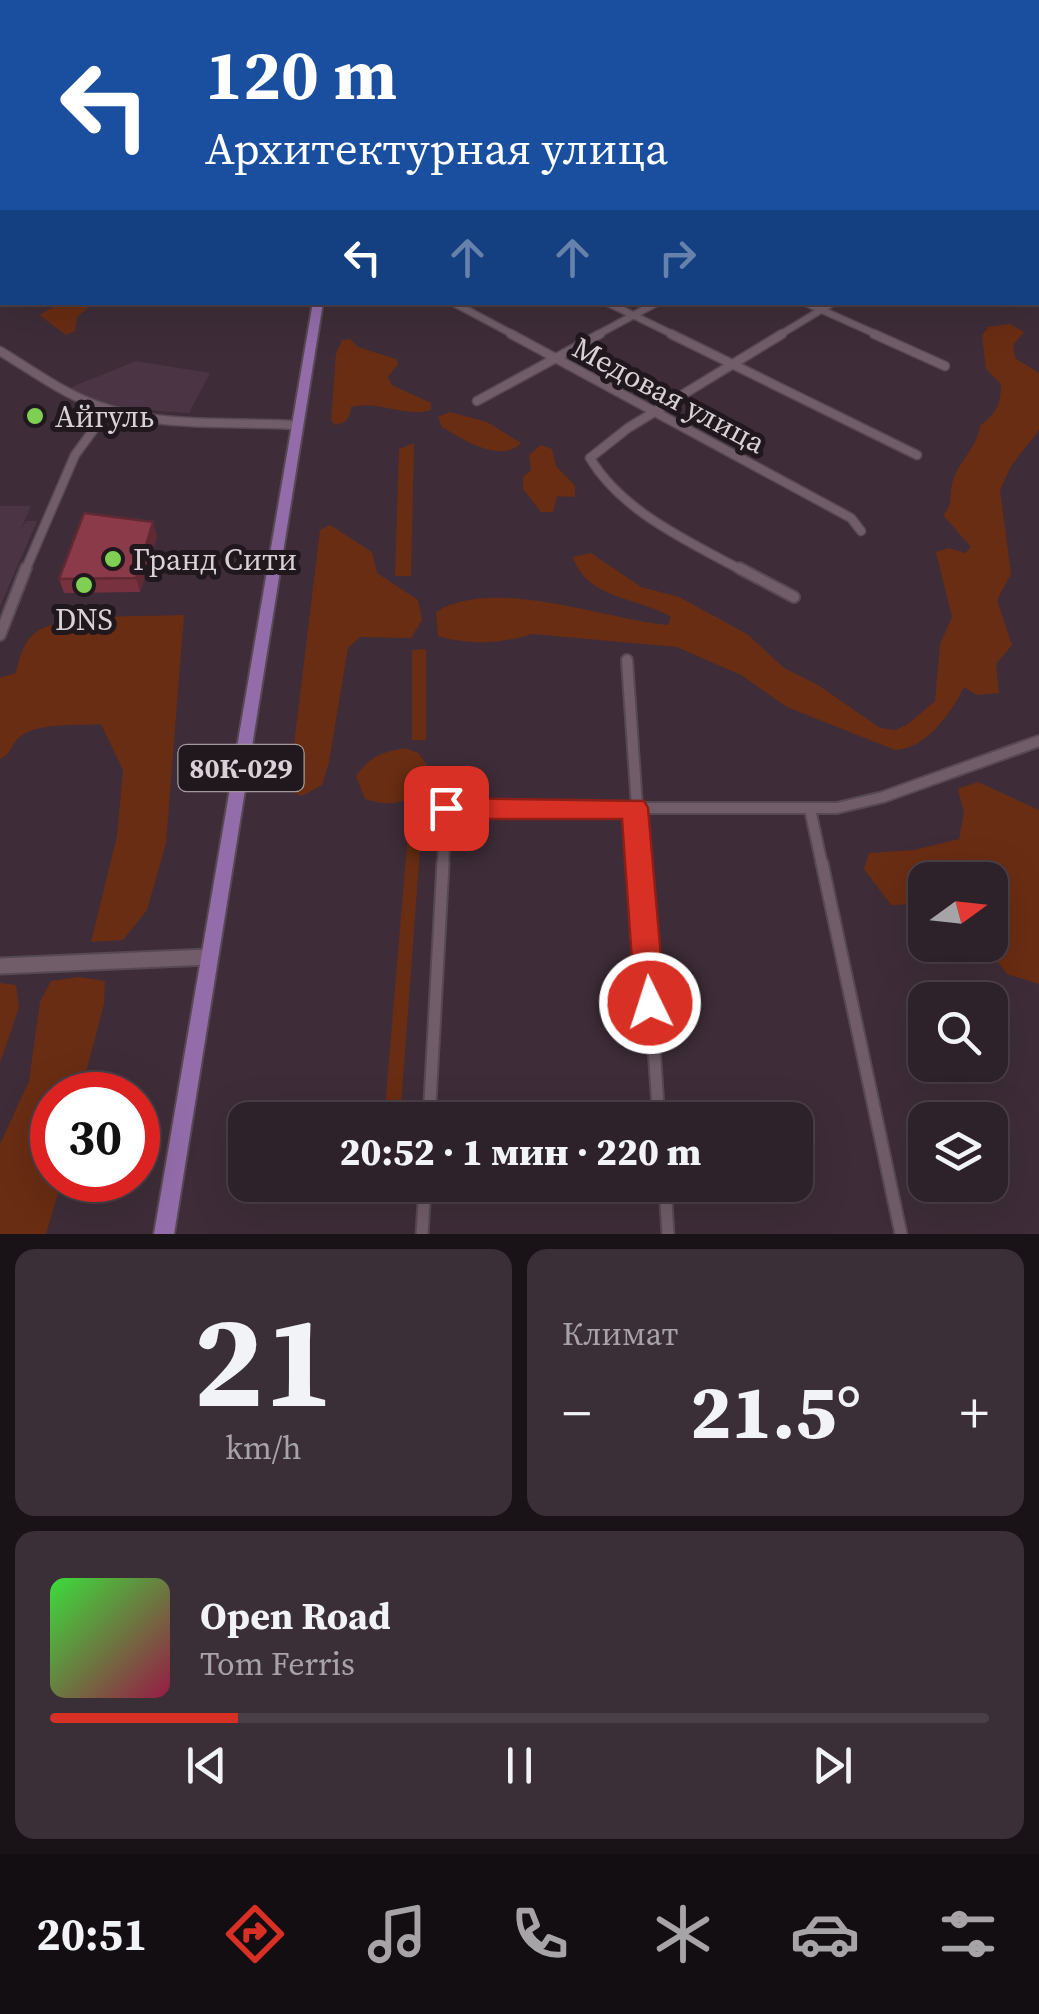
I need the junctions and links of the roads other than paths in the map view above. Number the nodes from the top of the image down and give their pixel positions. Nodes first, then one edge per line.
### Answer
1 (318, 305) edge
2 (457, 305) edge
3 (612, 305) edge
4 (653, 305) edge
5 (811, 305) edge
6 (830, 305) edge
7 (822, 310) junction
8 (634, 316) junction
9 (0, 351) edge
10 (554, 359) junction
11 (732, 364) junction
12 (945, 366) dead end
13 (476, 401) dead end
14 (108, 410) junction
15 (654, 412) junction
16 (298, 424) junction
17 (917, 455) dead end
18 (861, 531) dead end
19 (794, 598) dead end
20 (0, 635) edge
21 (627, 660) dead end
22 (1039, 741) edge
23 (446, 808) joint
24 (634, 808) junction
25 (810, 809) junction
26 (208, 957) junction
27 (0, 966) edge
28 (430, 1102) edge
29 (658, 1102) edge
30 (424, 1202) edge
31 (665, 1202) edge
32 (164, 1234) edge
33 (422, 1234) edge
34 (668, 1234) edge
35 (902, 1234) edge

1 - 16 main road, 80К-029
2 - 10 street, Медовая улица
3 - 8 street
4 - 8 street
5 - 7 street
6 - 7 street
7 - 11 street
7 - 12 street
8 - 10 street
8 - 11 street
9 - 14 street
10 - 13 street
10 - 15 street, Медовая улица
11 - 15 street
11 - 17 street
14 - 16 street
14 - 20 street
15 - 18 street, Медовая улица
15 - 19 street
16 - 26 main road, 80К-029
21 - 24 street
22 - 25 street
23 - 24 street
23 - 28 street
24 - 25 street
24 - 29 street
25 - 35 street
26 - 27 street
26 - 32 main road, 80К-029
30 - 33 street
31 - 34 street

